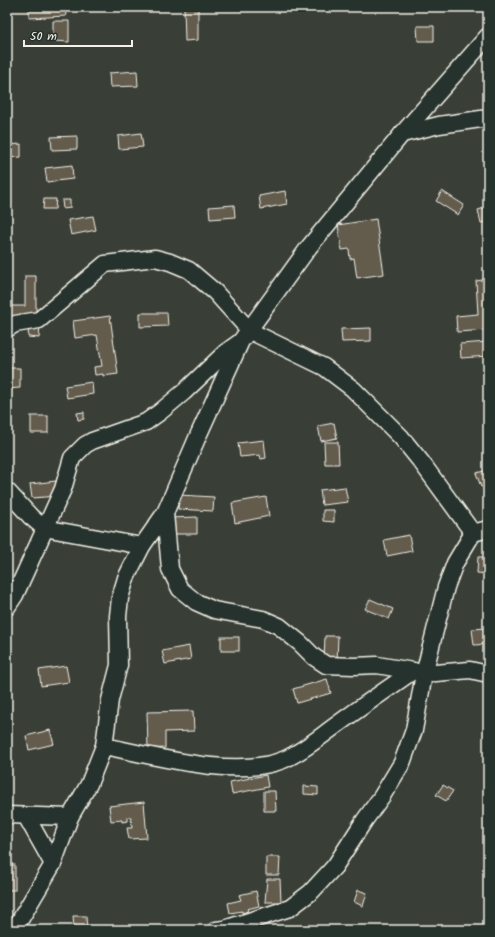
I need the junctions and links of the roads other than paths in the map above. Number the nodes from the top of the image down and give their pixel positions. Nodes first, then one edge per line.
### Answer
1 (488, 36) edge
2 (488, 118) edge
3 (402, 134) junction
4 (7, 329) edge
5 (246, 336) junction
6 (7, 491) edge
7 (165, 513) junction
8 (44, 528) junction
9 (481, 531) edge
10 (142, 546) junction
11 (7, 607) edge
12 (418, 672) junction
13 (488, 674) edge
14 (104, 746) junction
15 (7, 815) edge
16 (26, 816) junction
17 (70, 817) junction
18 (52, 864) junction
19 (14, 930) edge
20 (216, 930) edge

1 - 3 street
2 - 3 street
3 - 5 street
4 - 5 street
5 - 7 street
5 - 8 street
5 - 9 street
6 - 8 street
7 - 10 street
7 - 12 street
8 - 10 street
8 - 11 street
9 - 12 street
10 - 14 street
12 - 13 street
12 - 14 street
12 - 20 street
14 - 17 street
15 - 16 street
16 - 17 street
16 - 18 street
17 - 18 street
18 - 19 street

